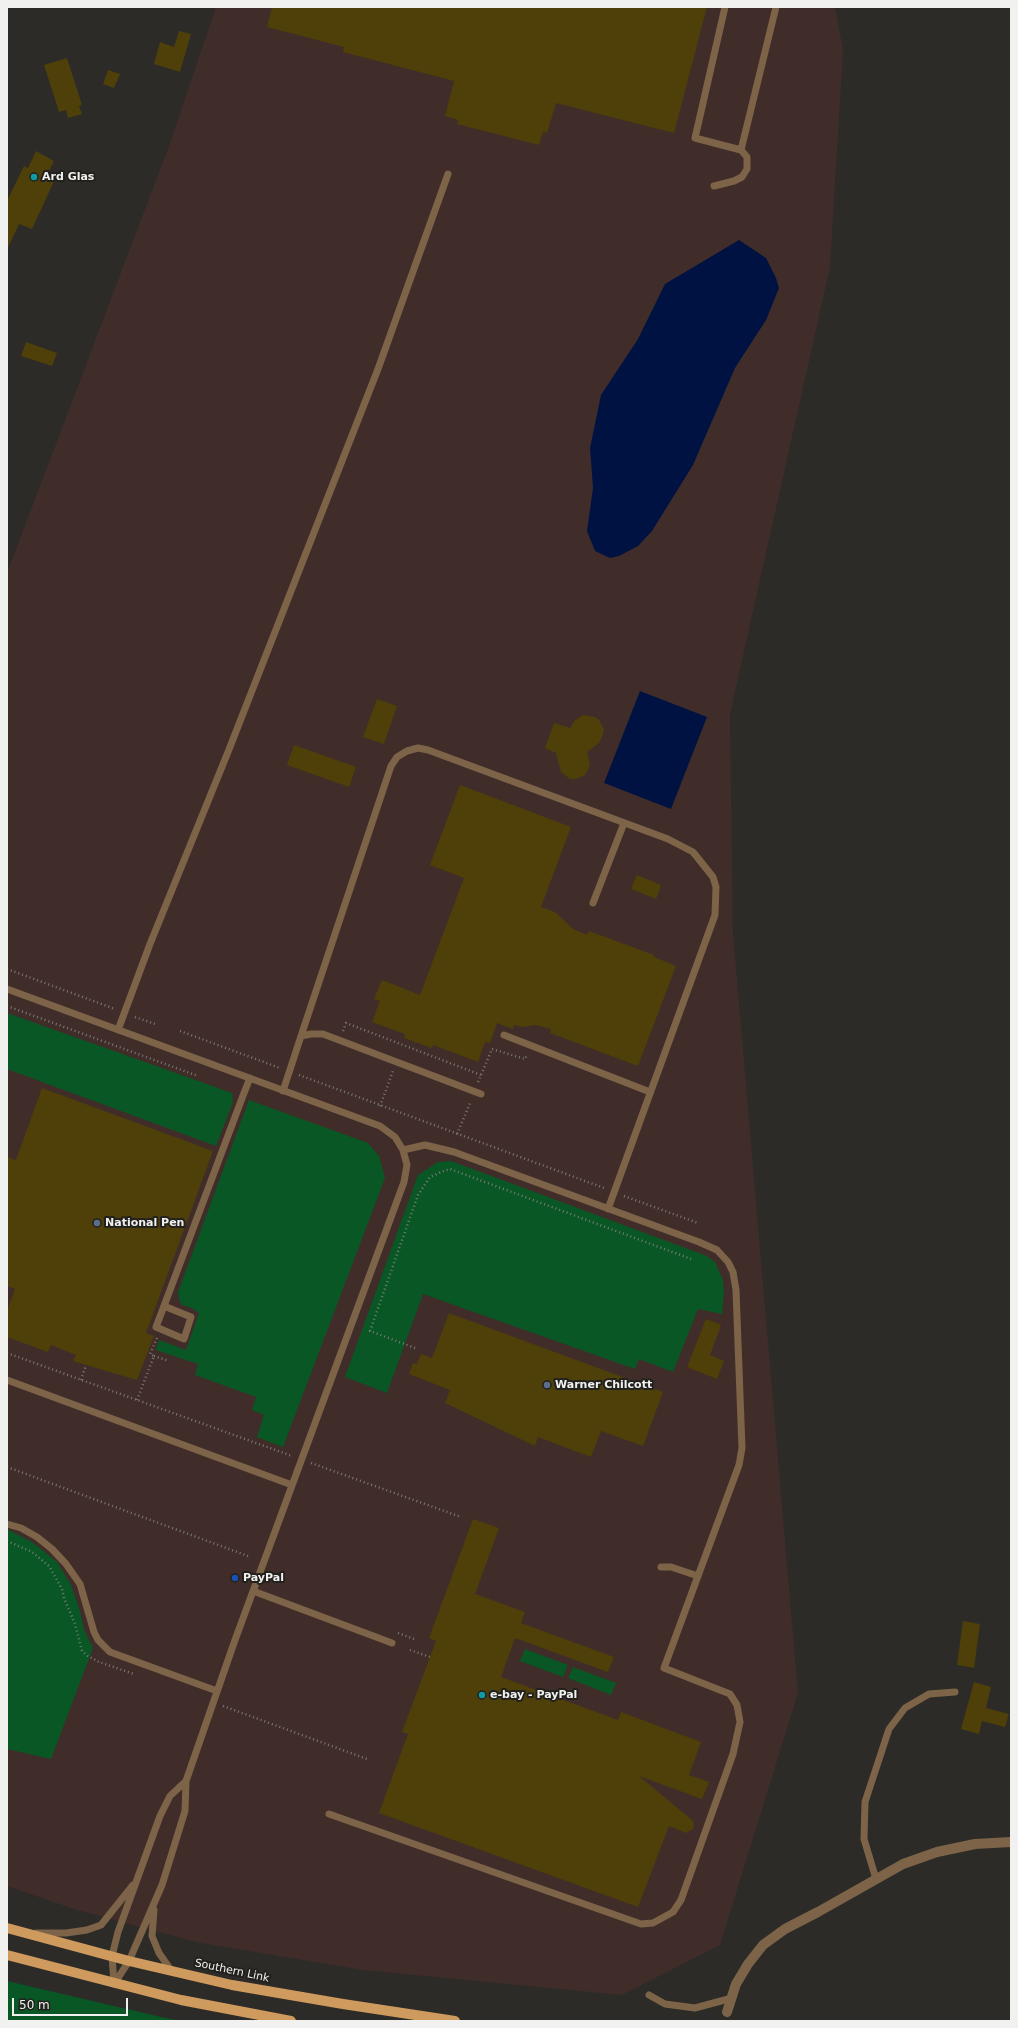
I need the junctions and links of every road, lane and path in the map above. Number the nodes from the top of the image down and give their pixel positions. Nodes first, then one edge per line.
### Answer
1 (725, 7) edge
2 (776, 7) edge
3 (741, 150) junction
4 (448, 174) dead end
5 (714, 186) dead end
6 (624, 823) junction
7 (593, 903) dead end
8 (7, 969) edge
9 (7, 989) edge
10 (7, 1006) edge
11 (124, 1013) junction
12 (155, 1024) dead end
13 (118, 1030) junction
14 (180, 1031) dead end
15 (504, 1035) dead end
16 (301, 1036) junction
17 (340, 1040) junction
18 (402, 1045) junction
19 (530, 1045) junction
20 (396, 1062) junction
21 (289, 1071) junction
22 (481, 1075) junction
23 (198, 1076) dead end
24 (250, 1078) junction
25 (283, 1091) junction
26 (478, 1092) junction
27 (650, 1092) junction
28 (380, 1106) junction
29 (457, 1134) junction
30 (403, 1150) junction
31 (614, 1192) junction
32 (608, 1208) junction
33 (698, 1224) dead end
34 (691, 1259) dead end
35 (164, 1306) junction
36 (160, 1329) junction
37 (415, 1348) dead end
38 (7, 1353) edge
39 (154, 1356) junction
40 (169, 1361) dead end
41 (86, 1365) dead end
42 (7, 1380) edge
43 (81, 1380) junction
44 (137, 1400) junction
45 (302, 1460) junction
46 (7, 1467) edge
47 (292, 1485) junction
48 (461, 1517) dead end
49 (7, 1524) edge
50 (248, 1556) dead end
51 (661, 1567) dead end
52 (698, 1576) junction
53 (253, 1591) junction
54 (392, 1643) dead end
55 (410, 1650) dead end
56 (430, 1657) dead end
57 (217, 1692) junction
58 (955, 1692) dead end
59 (186, 1781) junction
60 (329, 1814) dead end
61 (1011, 1842) edge
62 (139, 1877) junction
63 (876, 1879) junction
64 (162, 1885) junction
65 (7, 1928) edge
66 (22, 1932) junction
67 (7, 1955) edge
68 (112, 1956) junction
69 (129, 1961) junction
70 (171, 1970) junction
71 (114, 1984) junction
72 (649, 1995) dead end
73 (732, 1998) junction
74 (727, 2012) dead end
75 (291, 2021) edge
76 (455, 2021) edge

1 - 3 lane
2 - 3 lane
3 - 5 lane
4 - 11 lane
6 - 7 lane
6 - 16 lane
6 - 27 lane
8 - 11 path
9 - 13 lane
10 - 23 path
11 - 12 path
11 - 13 lane
13 - 24 lane
14 - 21 path
15 - 19 lane
16 - 17 lane
16 - 21 lane
17 - 18 path
17 - 20 lane
18 - 20 path
18 - 22 path
19 - 22 path
19 - 27 lane
20 - 26 lane
20 - 28 path
21 - 25 lane
21 - 28 path
22 - 26 path
24 - 25 lane
24 - 35 lane
25 - 30 lane
26 - 29 path
27 - 31 lane
28 - 29 path
29 - 31 path
30 - 32 lane
30 - 45 lane
31 - 32 lane
31 - 33 path
32 - 52 lane
34 - 37 path
35 - 36 lane
35 - 36 lane
36 - 39 path
38 - 43 path
39 - 40 path
39 - 44 path
41 - 43 path
42 - 47 lane
43 - 44 path
44 - 45 path
45 - 47 lane
45 - 48 path
46 - 50 path
47 - 53 lane
49 - 57 lane
51 - 52 lane
52 - 60 lane
53 - 54 lane
53 - 57 lane
55 - 56 path
57 - 59 lane
58 - 63 lane
59 - 62 lane
59 - 64 lane
61 - 63 street
62 - 66 lane
62 - 68 lane
63 - 73 street
64 - 69 lane
64 - 70 lane
65 - 66 main road, Southern Link
66 - 68 main road, Southern Link
67 - 71 main road
68 - 69 main road, Southern Link
68 - 71 lane
69 - 70 main road, Southern Link
69 - 71 lane
70 - 76 main road, Southern Link
71 - 75 main road
72 - 73 lane
73 - 74 street

